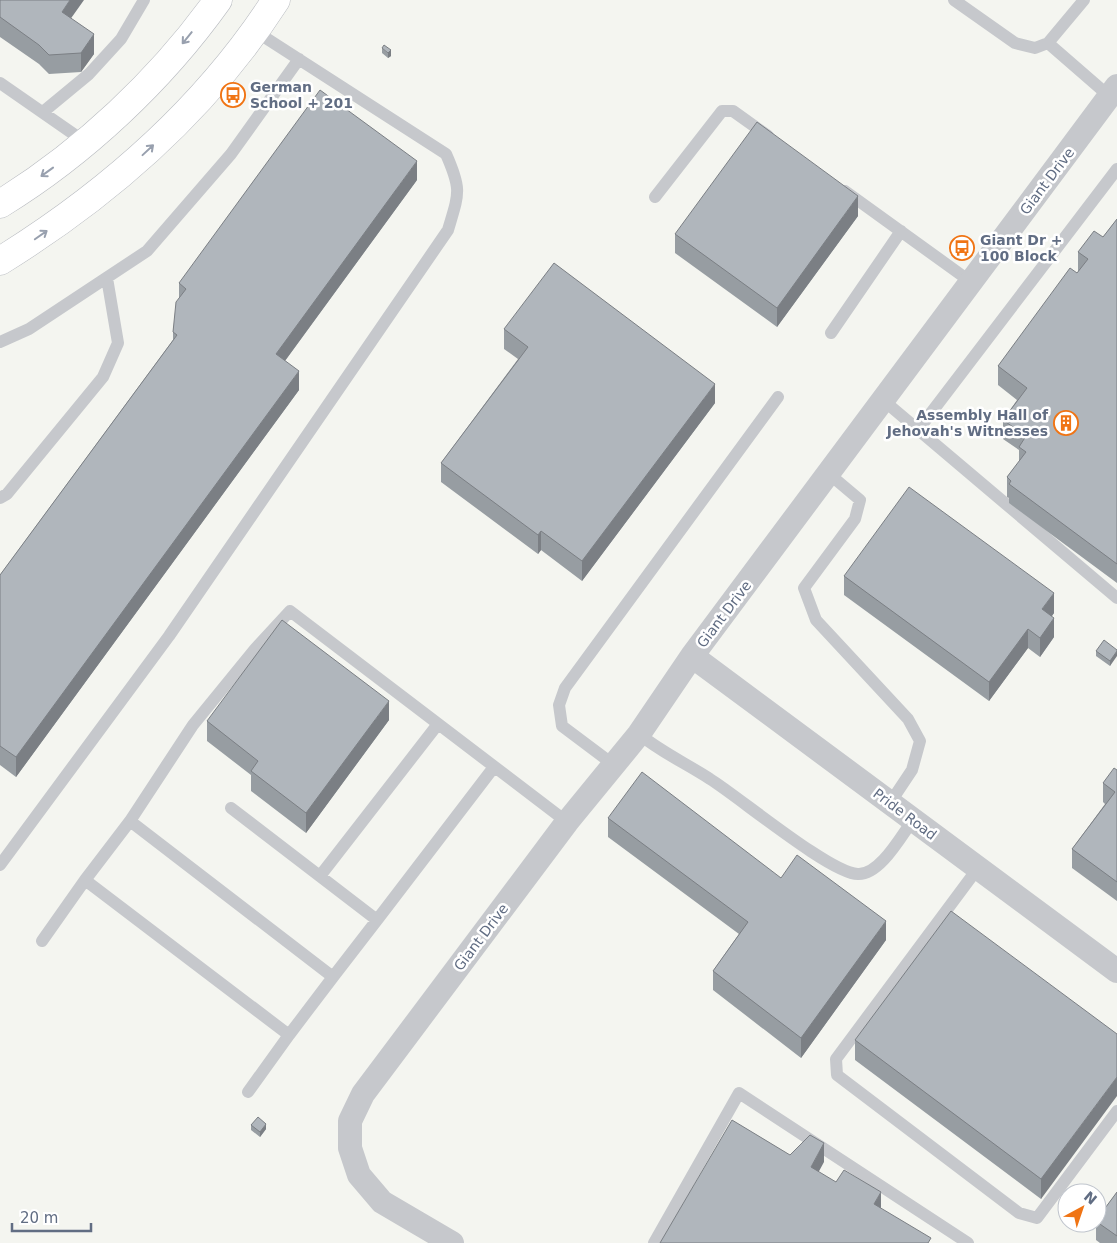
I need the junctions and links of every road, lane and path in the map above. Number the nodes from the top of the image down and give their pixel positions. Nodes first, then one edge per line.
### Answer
1 (144, 0) edge
2 (218, 0) edge
3 (276, 0) edge
4 (954, 0) edge
5 (1084, 0) edge
6 (255, 31) junction
7 (1048, 43) junction
8 (299, 59) junction
9 (0, 83) edge
10 (1113, 91) edge
11 (43, 112) junction
12 (85, 142) junction
13 (781, 146) edge
14 (1117, 169) edge
15 (837, 186) edge
16 (655, 197) dead end
17 (0, 204) edge
18 (902, 232) junction
19 (0, 261) edge
20 (107, 278) junction
21 (971, 282) junction
22 (831, 333) dead end
23 (0, 342) edge
24 (778, 397) dead end
25 (883, 400) junction
26 (918, 430) junction
27 (828, 473) junction
28 (0, 498) edge
29 (1117, 598) edge
30 (692, 656) junction
31 (438, 724) junction
32 (639, 734) junction
33 (614, 765) junction
34 (494, 767) junction
35 (890, 803) junction
36 (231, 808) dead end
37 (913, 820) junction
38 (130, 821) junction
39 (567, 822) junction
40 (0, 865) edge
41 (978, 868) junction
42 (320, 876) junction
43 (85, 880) junction
44 (376, 920) junction
45 (42, 941) dead end
46 (1117, 971) edge
47 (333, 977) junction
48 (288, 1035) junction
49 (248, 1092) dead end
50 (1117, 1111) edge
51 (452, 1243) edge
52 (654, 1243) edge
53 (968, 1243) edge

1 - 11 lane
2 -> 12 street
3 - 6 street
4 - 7 lane
5 - 7 lane
6 - 8 lane
19 -> 6 street
7 - 10 lane
8 - 20 lane
8 - 40 lane
9 - 11 lane
10 - 21 street, Giant Drive
11 - 12 lane
12 -> 17 street
13 - 16 lane
14 - 26 lane
15 - 18 lane
18 - 21 lane
18 - 22 lane
20 - 23 lane
20 - 28 lane
21 - 25 street, Giant Drive
24 - 33 lane
25 - 26 lane
25 - 27 street, Giant Drive
26 - 29 lane
27 - 30 street, Giant Drive
27 - 35 lane
30 - 32 street, Giant Drive
30 - 35 street, Pride Road
31 - 34 lane
31 - 38 lane
31 - 42 lane
32 - 33 street, Giant Drive
32 - 37 lane
33 - 39 street, Giant Drive
34 - 39 lane
34 - 44 lane
35 - 37 street, Pride Road
36 - 42 lane
37 - 41 street, Pride Road
38 - 43 lane
38 - 47 lane
39 - 51 street, Giant Drive
41 - 46 street, Pride Road
41 - 50 lane
42 - 44 lane
43 - 45 lane
43 - 48 lane
44 - 47 lane
47 - 48 lane
48 - 49 lane
52 - 53 lane

